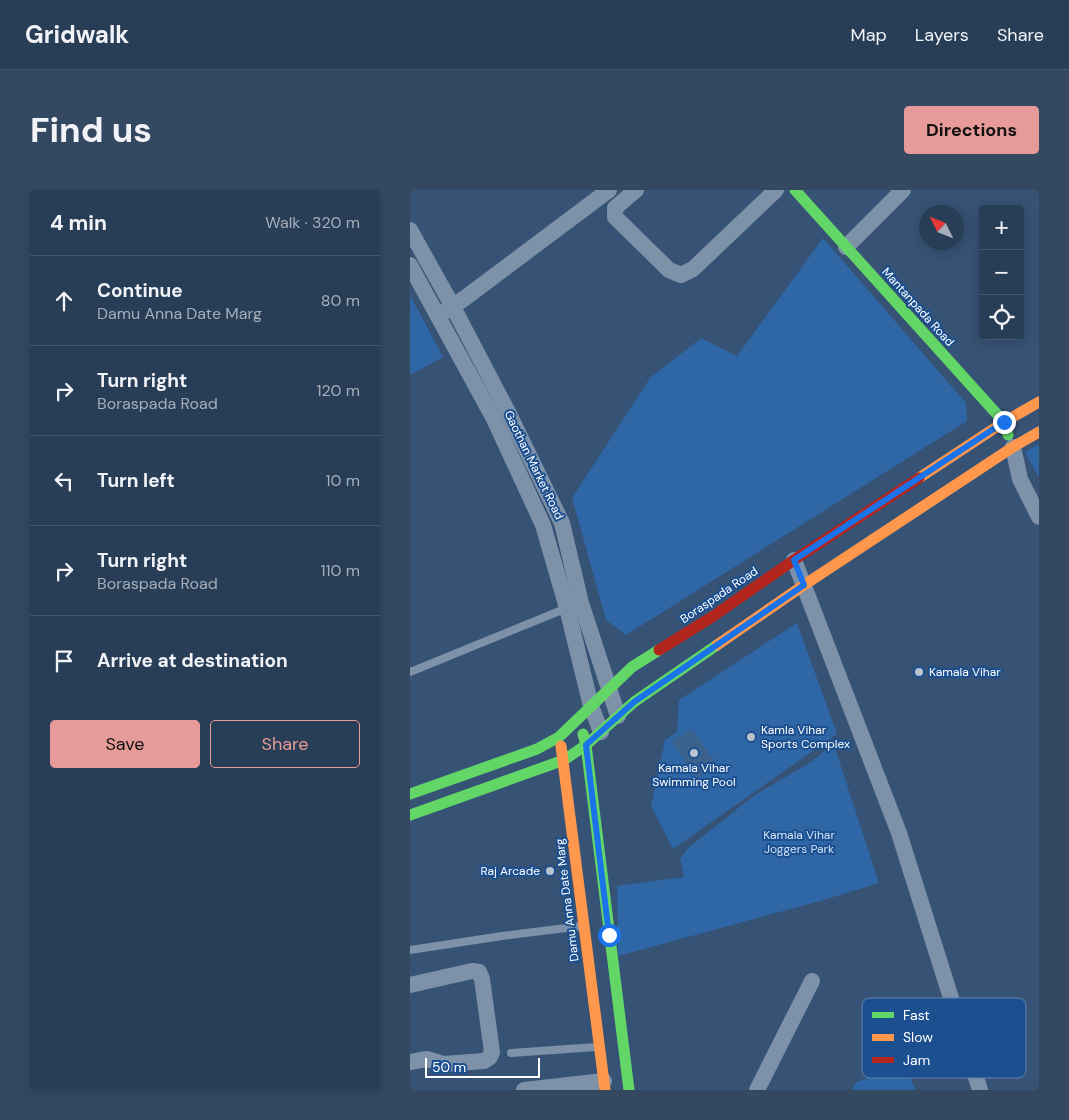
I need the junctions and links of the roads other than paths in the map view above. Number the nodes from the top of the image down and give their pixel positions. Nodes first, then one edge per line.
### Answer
1 (609, 190) edge
2 (636, 190) edge
3 (776, 190) edge
4 (795, 190) edge
5 (903, 190) edge
6 (410, 230) edge
7 (846, 247) junction
8 (410, 265) edge
9 (453, 307) junction
10 (438, 316) junction
11 (486, 388) junction
12 (1039, 402) edge
13 (1004, 422) junction
14 (1039, 432) edge
15 (1013, 447) junction
16 (536, 470) junction
17 (521, 478) junction
18 (1039, 517) edge
19 (794, 560) junction
20 (804, 585) junction
21 (569, 596) junction
22 (410, 672) edge
23 (608, 689) junction
24 (591, 706) junction
25 (618, 716) junction
26 (577, 719) junction
27 (601, 732) junction
28 (559, 737) junction
29 (586, 745) junction
30 (564, 760) junction
31 (410, 794) edge
32 (410, 816) edge
33 (584, 926) junction
34 (410, 950) edge
35 (602, 970) junction
36 (812, 981) dead end
37 (410, 985) edge
38 (951, 998) edge
39 (600, 1047) junction
40 (511, 1053) dead end
41 (410, 1062) edge
42 (976, 1078) edge
43 (605, 1085) edge
44 (524, 1090) edge
45 (629, 1090) edge
46 (758, 1090) edge
47 (980, 1090) edge

1 - 9 street
2 - 3 street
4 - 7 main road, Mantanpada Road
5 - 7 street
6 - 9 street, Gaothan Market Road
7 - 13 main road, Mantanpada Road
8 - 10 street, Gaothan Market Road
9 - 10 street
9 - 11 street, Gaothan Market Road
10 - 11 street, Gaothan Market Road
11 - 16 street, Gaothan Market Road
11 - 17 street, Gaothan Market Road
12 - 13 main road, Boraspada Road
13 - 15 main road, Mantanpada Road
13 - 19 main road, Boraspada Road
14 - 15 main road
15 - 18 street
15 - 20 main road
16 - 17 street
16 - 21 street, Gaothan Market Road
17 - 21 street, Gaothan Market Road
19 - 20 street
19 - 23 main road, Boraspada Road
20 - 25 main road
20 - 38 street
21 - 22 lane
21 - 23 street, Gaothan Market Road
21 - 24 street, Gaothan Market Road
23 - 24 main road, Boraspada Road
23 - 25 street, Gaothan Market Road
24 - 26 main road, Boraspada Road
24 - 27 street, Gaothan Market Road
25 - 27 main road
26 - 28 main road, Boraspada Road
26 - 29 main road
27 - 29 main road
28 - 30 main road, Damu Anna Date Marg
28 - 31 main road, Boraspada Road
29 - 30 main road
29 - 35 main road, Damu Anna Date Marg
30 - 32 main road
30 - 33 main road, Damu Anna Date Marg
33 - 34 lane
33 - 35 main road, Damu Anna Date Marg
35 - 39 main road, Damu Anna Date Marg
35 - 45 main road, Damu Anna Date Marg
36 - 46 street
37 - 41 street
39 - 40 lane
39 - 43 main road, Damu Anna Date Marg
42 - 47 street
43 - 44 street

